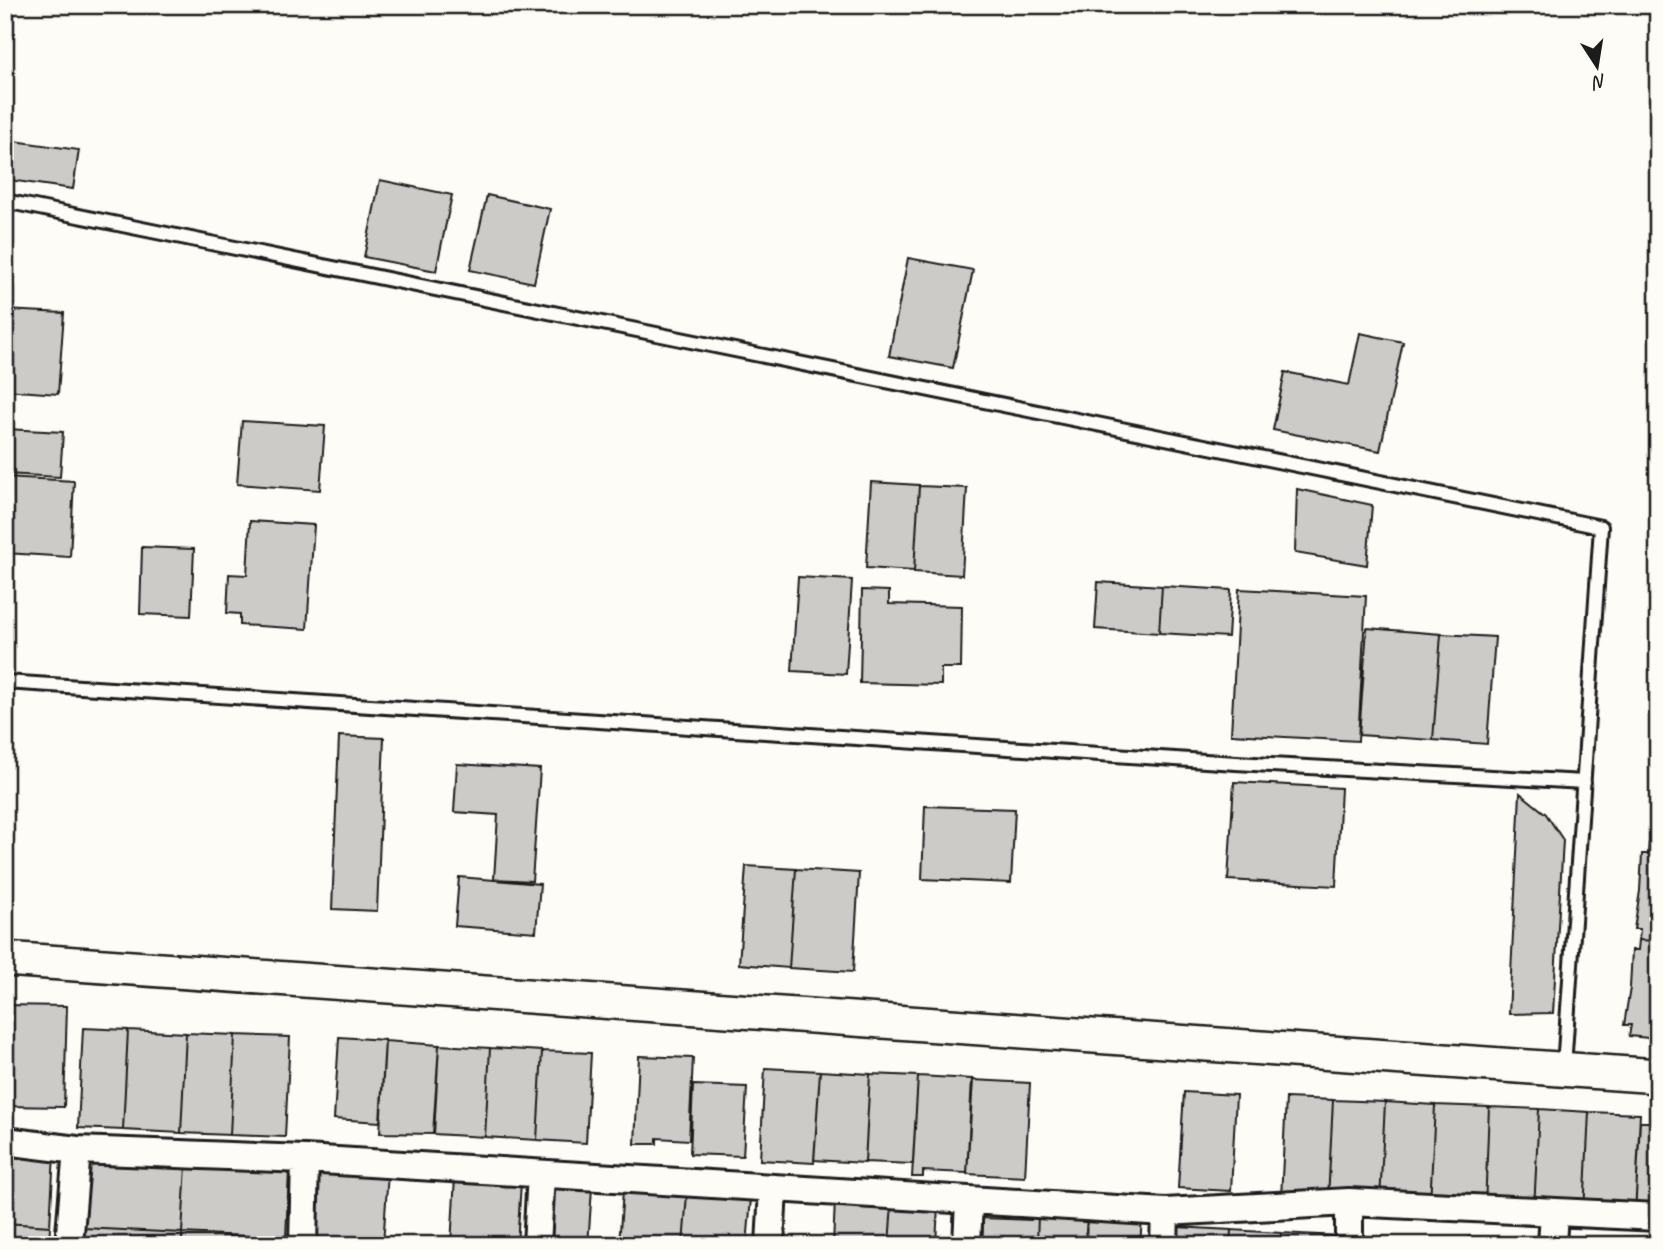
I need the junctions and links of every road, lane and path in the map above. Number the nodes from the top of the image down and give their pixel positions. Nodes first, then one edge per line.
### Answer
1 (5, 201) edge
2 (5, 682) edge
3 (1584, 782) junction
4 (5, 959) edge
5 (1564, 1070) junction
6 (1658, 1076) edge
7 (5, 1141) edge
8 (77, 1150) junction
9 (304, 1159) junction
10 (541, 1174) junction
11 (773, 1189) junction
12 (969, 1201) junction
13 (1349, 1202) junction
14 (1165, 1212) junction
15 (1554, 1212) junction
16 (1658, 1217) edge
17 (69, 1245) edge
18 (303, 1245) edge
19 (537, 1245) edge
20 (770, 1245) edge
21 (967, 1245) edge
22 (1164, 1245) edge
23 (1349, 1245) edge
24 (1552, 1245) edge

1 - 3 lane
2 - 3 lane
3 - 5 lane
4 - 5 street
5 - 6 street
7 - 8 street
8 - 9 street
8 - 17 street
9 - 10 street
9 - 18 street
10 - 11 street
10 - 19 street
11 - 12 street
11 - 20 street
12 - 14 street
12 - 21 street
13 - 14 street
13 - 15 street
13 - 23 street
14 - 22 street
15 - 16 street
15 - 24 street

